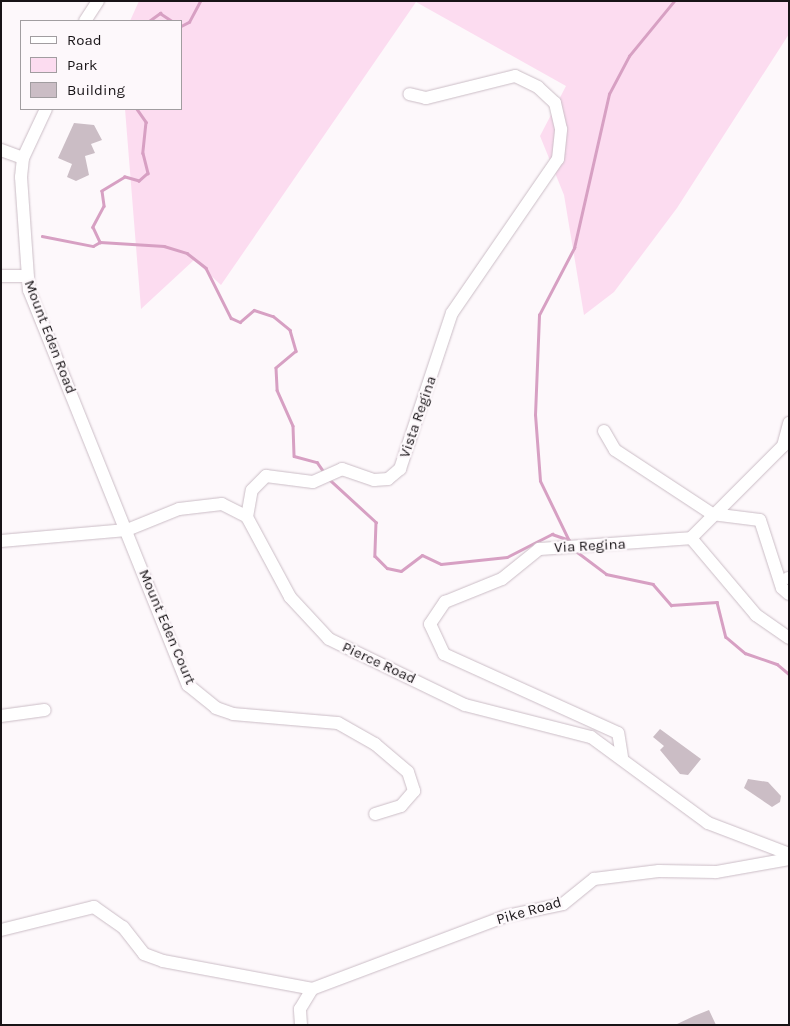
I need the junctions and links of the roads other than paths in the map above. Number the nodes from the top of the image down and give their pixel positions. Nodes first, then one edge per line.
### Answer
1 (98, 1) edge
2 (86, 20) edge
3 (409, 94) dead end
4 (46, 110) edge
5 (1, 150) edge
6 (23, 158) junction
7 (1, 276) edge
8 (27, 276) junction
9 (789, 423) edge
10 (604, 431) dead end
11 (786, 448) edge
12 (712, 514) junction
13 (247, 517) junction
14 (127, 530) junction
15 (691, 538) junction
16 (1, 541) edge
17 (786, 578) edge
18 (789, 594) edge
19 (789, 638) edge
20 (45, 710) dead end
21 (1, 716) edge
22 (622, 757) junction
23 (375, 814) dead end
24 (789, 854) edge
25 (789, 859) edge
26 (1, 930) edge
27 (312, 989) junction
28 (301, 1025) edge

1 - 2 street
3 - 13 street, Vista Regina
4 - 6 street, Mount Eden Road
5 - 6 street
6 - 8 street, Mount Eden Road
7 - 8 street
8 - 14 street, Mount Eden Road
9 - 11 street
10 - 12 street
11 - 12 street
12 - 15 street
12 - 17 street
13 - 14 street
13 - 22 street, Pierce Road
14 - 16 street
14 - 23 street, Mount Eden Court
15 - 19 street
15 - 22 street, Via Regina
17 - 18 street
20 - 21 street
22 - 24 street, Pierce Road
25 - 27 street, Pike Road
26 - 27 street
27 - 28 street

